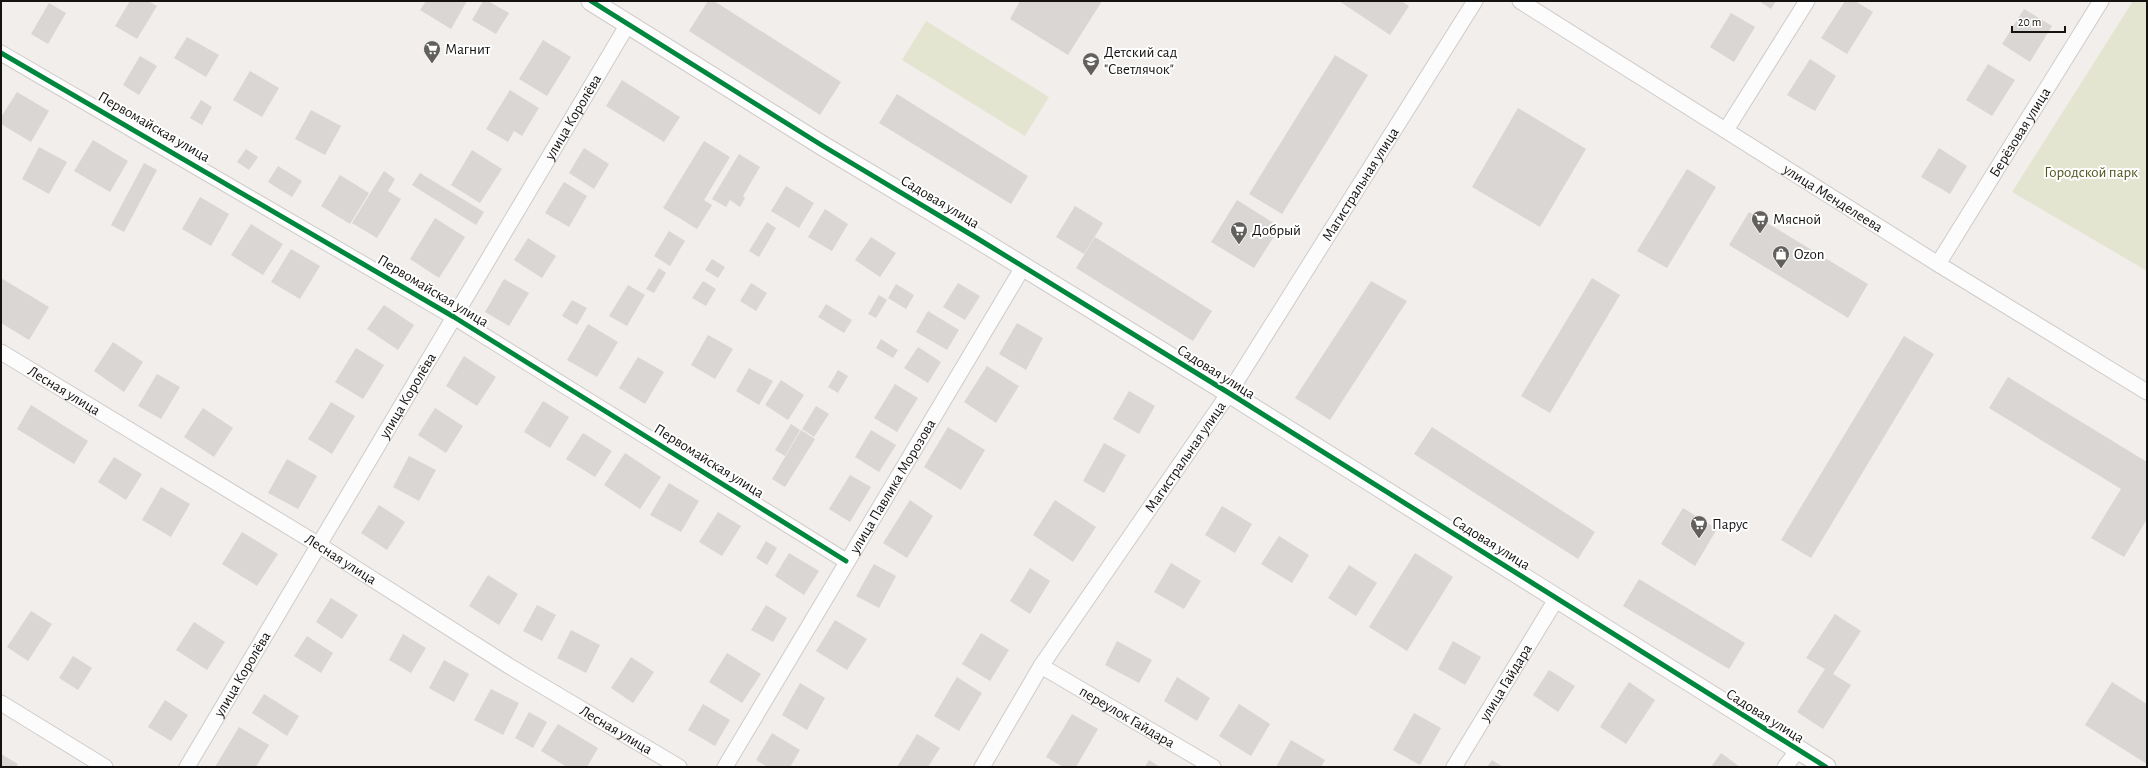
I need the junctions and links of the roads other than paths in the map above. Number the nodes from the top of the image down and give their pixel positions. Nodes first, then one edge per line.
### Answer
1 (591, 1) edge
2 (1475, 1) edge
3 (1520, 1) edge
4 (1807, 1) edge
5 (2101, 1) edge
6 (628, 24) junction
7 (1, 53) edge
8 (1726, 130) junction
9 (1938, 264) junction
10 (1024, 266) junction
11 (454, 317) junction
12 (1, 352) edge
13 (2147, 392) edge
14 (1229, 393) junction
15 (319, 545) junction
16 (846, 561) junction
17 (1557, 598) junction
18 (1041, 666) junction
19 (1, 702) edge
20 (1798, 750) junction
21 (105, 767) edge
22 (187, 767) edge
23 (679, 767) edge
24 (725, 767) edge
25 (982, 767) edge
26 (1213, 767) edge
27 (1454, 767) edge
28 (1785, 767) edge
29 (1826, 767) edge

1 - 6 street, Садовая улица
2 - 14 street, Магистральная улица
3 - 8 street, улица Менделеева
4 - 8 street
5 - 9 street, Берёзовая улица
6 - 10 street, Садовая улица
6 - 11 street, улица Королёва
7 - 11 street, Первомайская улица
8 - 9 street, улица Менделеева
9 - 13 street, улица Менделеева
10 - 14 street, Садовая улица
10 - 16 street, улица Павлика Морозова
11 - 15 street, улица Королёва
11 - 16 street, Первомайская улица
12 - 15 street, Лесная улица
14 - 17 street, Садовая улица
14 - 18 street, Магистральная улица
15 - 22 street, улица Королёва
15 - 23 street, Лесная улица
16 - 24 street, улица Павлика Морозова
17 - 20 street, Садовая улица
17 - 27 street, улица Гайдара
18 - 25 street, Магистральная улица
18 - 26 street, переулок Гайдара
19 - 21 street
20 - 28 street
20 - 29 street, Садовая улица

